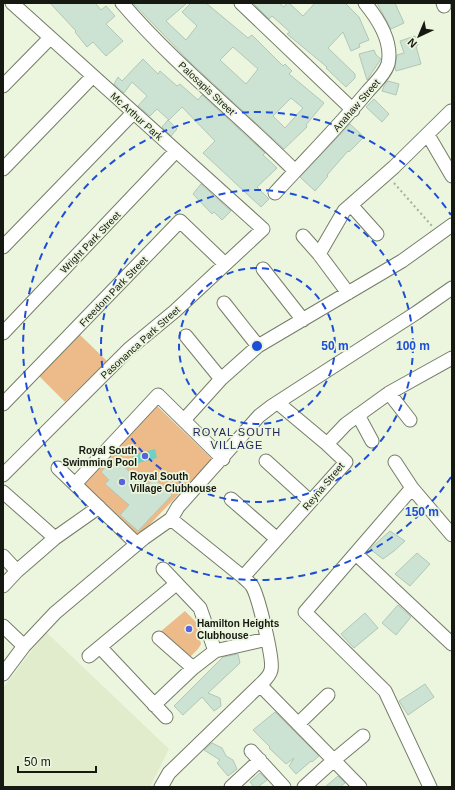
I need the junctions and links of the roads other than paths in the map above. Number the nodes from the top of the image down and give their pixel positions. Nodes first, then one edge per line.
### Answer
1 (12, 3) edge
2 (122, 3) edge
3 (241, 3) edge
4 (365, 3) edge
5 (50, 38) junction
6 (93, 76) junction
7 (3, 86) edge
8 (353, 110) junction
9 (451, 111) edge
10 (133, 113) junction
11 (428, 135) junction
12 (176, 151) junction
13 (3, 169) edge
14 (295, 171) junction
15 (452, 176) edge
16 (275, 193) dead end
17 (351, 205) junction
18 (452, 225) edge
19 (262, 229) joint
20 (377, 234) dead end
21 (303, 236) dead end
22 (3, 247) edge
23 (319, 254) junction
24 (224, 264) junction
25 (263, 269) dead end
26 (452, 288) edge
27 (348, 293) junction
28 (224, 303) dead end
29 (303, 320) junction
30 (3, 333) edge
31 (186, 336) dead end
32 (258, 346) junction
33 (452, 358) edge
34 (221, 378) junction
35 (389, 393) junction
36 (278, 403) junction
37 (3, 404) edge
38 (358, 415) junction
39 (184, 420) junction
40 (410, 420) dead end
41 (372, 441) dead end
42 (327, 444) junction
43 (222, 459) junction
44 (266, 461) dead end
45 (395, 462) dead end
46 (58, 468) dead end
47 (3, 475) edge
48 (75, 484) junction
49 (412, 488) junction
50 (3, 492) edge
51 (231, 499) dead end
52 (310, 501) junction
53 (99, 507) junction
54 (171, 518) junction
55 (452, 535) edge
56 (55, 538) junction
57 (277, 539) junction
58 (137, 544) junction
59 (356, 554) junction
60 (3, 556) edge
61 (163, 569) dead end
62 (17, 571) junction
63 (243, 577) junction
64 (176, 584) junction
65 (3, 586) edge
66 (3, 626) edge
67 (159, 638) dead end
68 (267, 639) junction
69 (452, 644) edge
70 (24, 646) junction
71 (100, 647) junction
72 (214, 651) junction
73 (89, 656) dead end
74 (193, 668) junction
75 (3, 674) edge
76 (260, 685) junction
77 (328, 695) dead end
78 (154, 705) junction
79 (166, 717) dead end
80 (298, 724) junction
81 (363, 736) dead end
82 (334, 760) junction
83 (161, 787) edge
84 (231, 787) edge
85 (284, 787) edge
86 (304, 787) edge
87 (360, 787) edge
88 (430, 787) edge

1 - 5 street, Mc Arthur Park
2 - 14 street, Palosapis Street
3 - 8 street
4 - 8 street, Anahaw Street
5 - 6 street, Mc Arthur Park
5 - 7 street
6 - 10 street, Mc Arthur Park
6 - 13 street
8 - 14 street, Anahaw Street
9 - 11 street
10 - 12 street, Mc Arthur Park
10 - 22 street
11 - 15 street
11 - 17 street
12 - 19 street, Mc Arthur Park
12 - 30 street, Wright Park Street
14 - 16 street, Anahaw Street
17 - 20 street
17 - 23 street
18 - 27 street
19 - 24 street, Pasonanca Park Street
21 - 23 street
23 - 27 street
24 - 37 street, Freedom Park Street
24 - 47 street, Pasonanca Park Street
25 - 29 street
26 - 36 street
27 - 29 street
28 - 32 street
29 - 32 street
31 - 34 street
32 - 34 street
33 - 35 street
34 - 39 street
35 - 38 street
35 - 40 street
36 - 42 street, Reyna Street
36 - 43 street
38 - 41 street
38 - 42 street
39 - 43 street
39 - 48 street
42 - 52 street, Reyna Street
43 - 54 street
44 - 52 street
45 - 49 street
46 - 48 street
48 - 53 street
49 - 55 street
49 - 59 street
50 - 56 street
51 - 57 street
52 - 57 street, Reyna Street
53 - 56 street
53 - 58 street
54 - 58 street
54 - 63 street
56 - 62 street
57 - 63 street, Reyna Street
58 - 70 street
59 - 69 street
59 - 88 street
60 - 62 street
61 - 64 street
62 - 65 street
63 - 68 street
64 - 71 street
64 - 72 street
66 - 70 street
67 - 74 street
68 - 72 street
68 - 76 street
70 - 75 street
71 - 73 street
71 - 78 street
72 - 74 street
74 - 78 street
76 - 80 street
76 - 83 street
77 - 80 street
78 - 79 street
80 - 82 street
81 - 82 street
82 - 86 street
82 - 87 street
84 - 85 street

